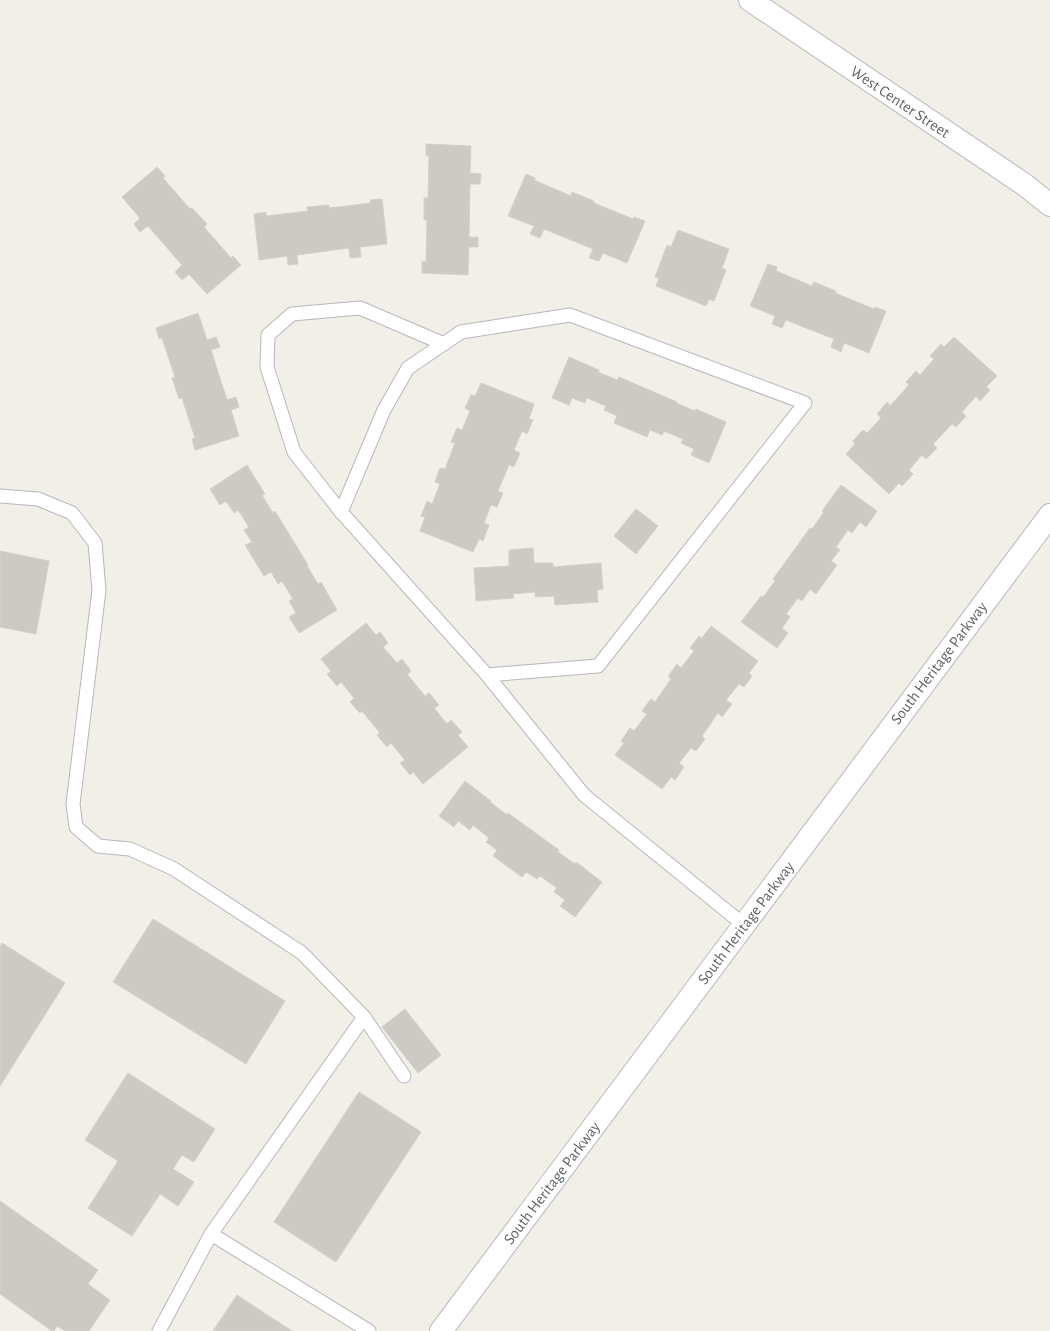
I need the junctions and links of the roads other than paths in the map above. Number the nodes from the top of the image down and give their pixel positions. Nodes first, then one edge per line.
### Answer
1 (750, 0) edge
2 (1050, 205) edge
3 (444, 344) junction
4 (0, 496) edge
5 (341, 512) junction
6 (1050, 515) edge
7 (487, 675) junction
8 (744, 925) junction
9 (364, 1017) junction
10 (404, 1076) dead end
11 (211, 1234) junction
12 (159, 1331) edge
13 (369, 1331) edge
14 (441, 1331) edge

1 - 2 main road, West Center Street
3 - 5 lane
3 - 5 lane
3 - 7 lane
4 - 9 lane
5 - 7 lane
6 - 8 main road, South Heritage Parkway
7 - 8 lane
8 - 14 main road, South Heritage Parkway
9 - 10 lane
9 - 11 lane
11 - 12 lane
11 - 13 lane

